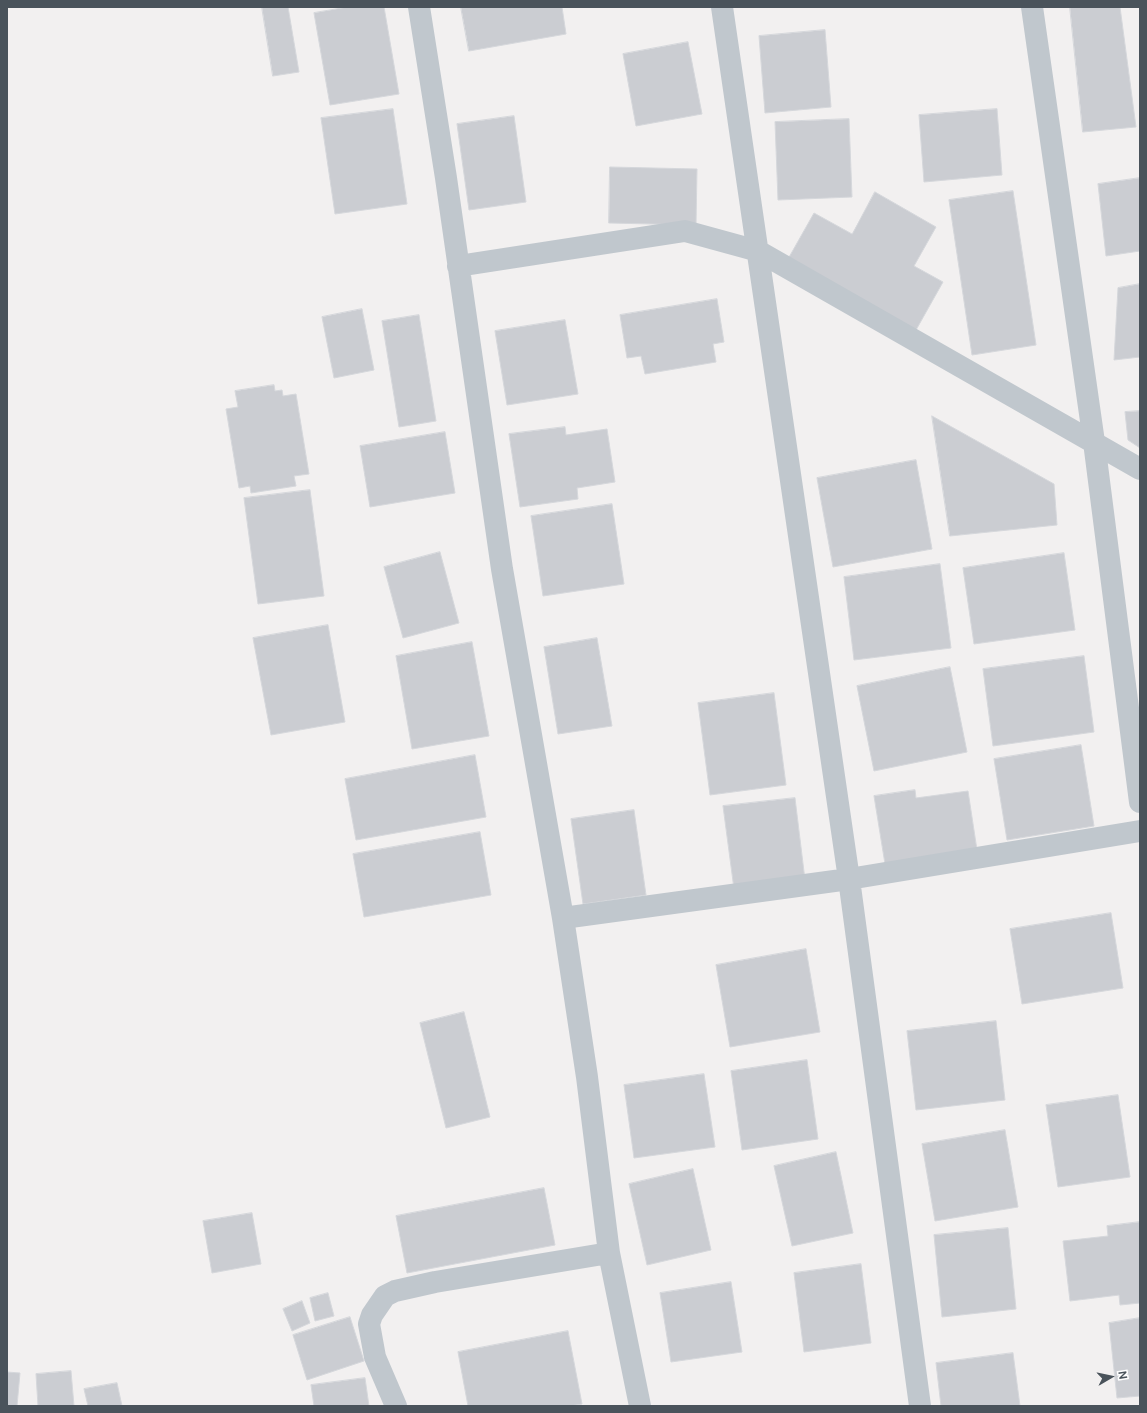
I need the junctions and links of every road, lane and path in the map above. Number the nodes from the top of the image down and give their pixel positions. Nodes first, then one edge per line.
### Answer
1 (419, 7) edge
2 (722, 7) edge
3 (1032, 7) edge
4 (758, 251) junction
5 (458, 266) junction
6 (1094, 442) junction
7 (1140, 469) edge
8 (1140, 802) edge
9 (1140, 831) edge
10 (849, 879) junction
11 (563, 918) junction
12 (609, 1253) junction
13 (396, 1406) edge
14 (640, 1406) edge
15 (920, 1406) edge

1 - 5 street
2 - 4 street
3 - 6 street
4 - 5 street
4 - 6 street
4 - 10 street
5 - 11 street
6 - 7 street
6 - 8 street
9 - 10 street
10 - 11 street
10 - 15 street
11 - 12 street
12 - 13 street
12 - 14 street

